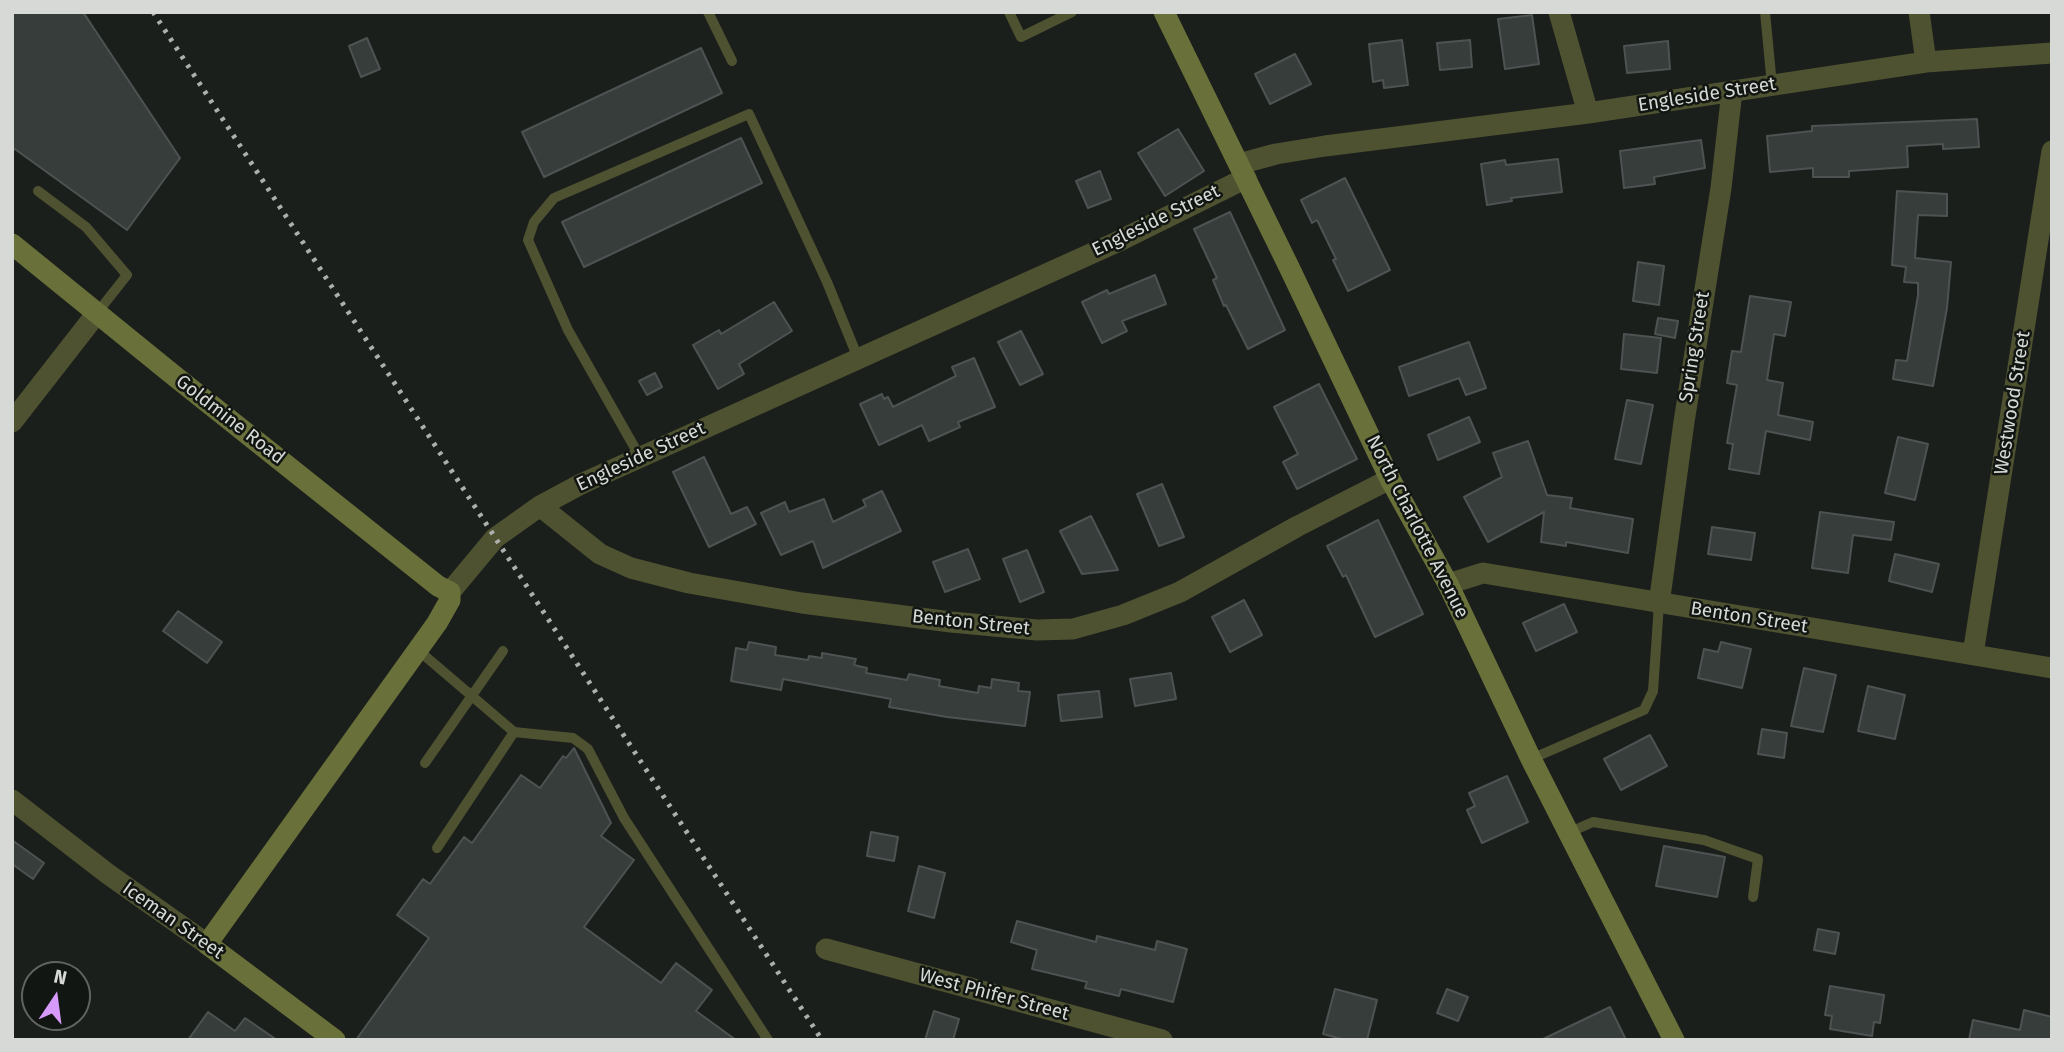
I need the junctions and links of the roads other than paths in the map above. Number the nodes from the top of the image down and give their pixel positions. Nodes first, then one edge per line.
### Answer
1 (708, 12) edge
2 (1009, 12) edge
3 (1072, 12) edge
4 (1164, 12) edge
5 (1559, 12) edge
6 (1765, 12) edge
7 (1919, 12) edge
8 (2052, 53) edge
9 (732, 61) dead end
10 (1926, 62) junction
11 (1772, 85) junction
12 (1732, 91) junction
13 (1588, 113) junction
14 (2052, 151) edge
15 (1243, 171) junction
16 (38, 191) dead end
17 (12, 244) edge
18 (97, 313) junction
19 (858, 358) junction
20 (12, 422) edge
21 (640, 457) junction
22 (1390, 478) junction
23 (540, 506) junction
24 (1448, 584) junction
25 (450, 592) junction
26 (1660, 604) junction
27 (418, 650) junction
28 (503, 651) dead end
29 (1973, 654) junction
30 (2052, 668) edge
31 (471, 696) junction
32 (514, 732) junction
33 (1531, 759) junction
34 (425, 763) dead end
35 (12, 800) edge
36 (1570, 832) junction
37 (437, 848) dead end
38 (1753, 897) dead end
39 (207, 944) junction
40 (826, 949) dead end
41 (327, 1037) edge
42 (768, 1040) edge
43 (1162, 1040) edge
44 (1674, 1040) edge

1 - 9 lane
2 - 3 lane
4 - 15 main road, North Charlotte Avenue
5 - 13 street
6 - 11 lane
7 - 10 street
8 - 10 street, Engleside Street
10 - 11 street, Engleside Street
11 - 12 street, Engleside Street
12 - 13 street, Engleside Street
12 - 26 street, Spring Street
13 - 15 street, Engleside Street
14 - 29 street, Westwood Street
15 - 19 street, Engleside Street
15 - 22 main road, North Charlotte Avenue
16 - 18 lane
17 - 18 main road, Goldmine Road
18 - 20 street
18 - 25 main road, Goldmine Road
19 - 21 street, Engleside Street
19 - 21 lane
21 - 23 street, Engleside Street
22 - 23 street, Benton Street
22 - 24 main road, North Charlotte Avenue
23 - 25 street, Engleside Street
24 - 26 street, Benton Street
24 - 33 main road, North Charlotte Avenue
25 - 27 main road, Engleside Street
26 - 29 street, Benton Street
26 - 33 lane
27 - 31 lane
27 - 39 main road, Engleside Street
28 - 31 lane
29 - 30 street, Benton Street
31 - 32 lane
31 - 34 lane
32 - 37 lane
32 - 42 lane
33 - 36 main road, North Charlotte Avenue
35 - 39 street, Iceman Street
36 - 38 lane
36 - 44 main road, North Charlotte Avenue
39 - 41 main road, Iceman Street
40 - 43 street, West Phifer Street

